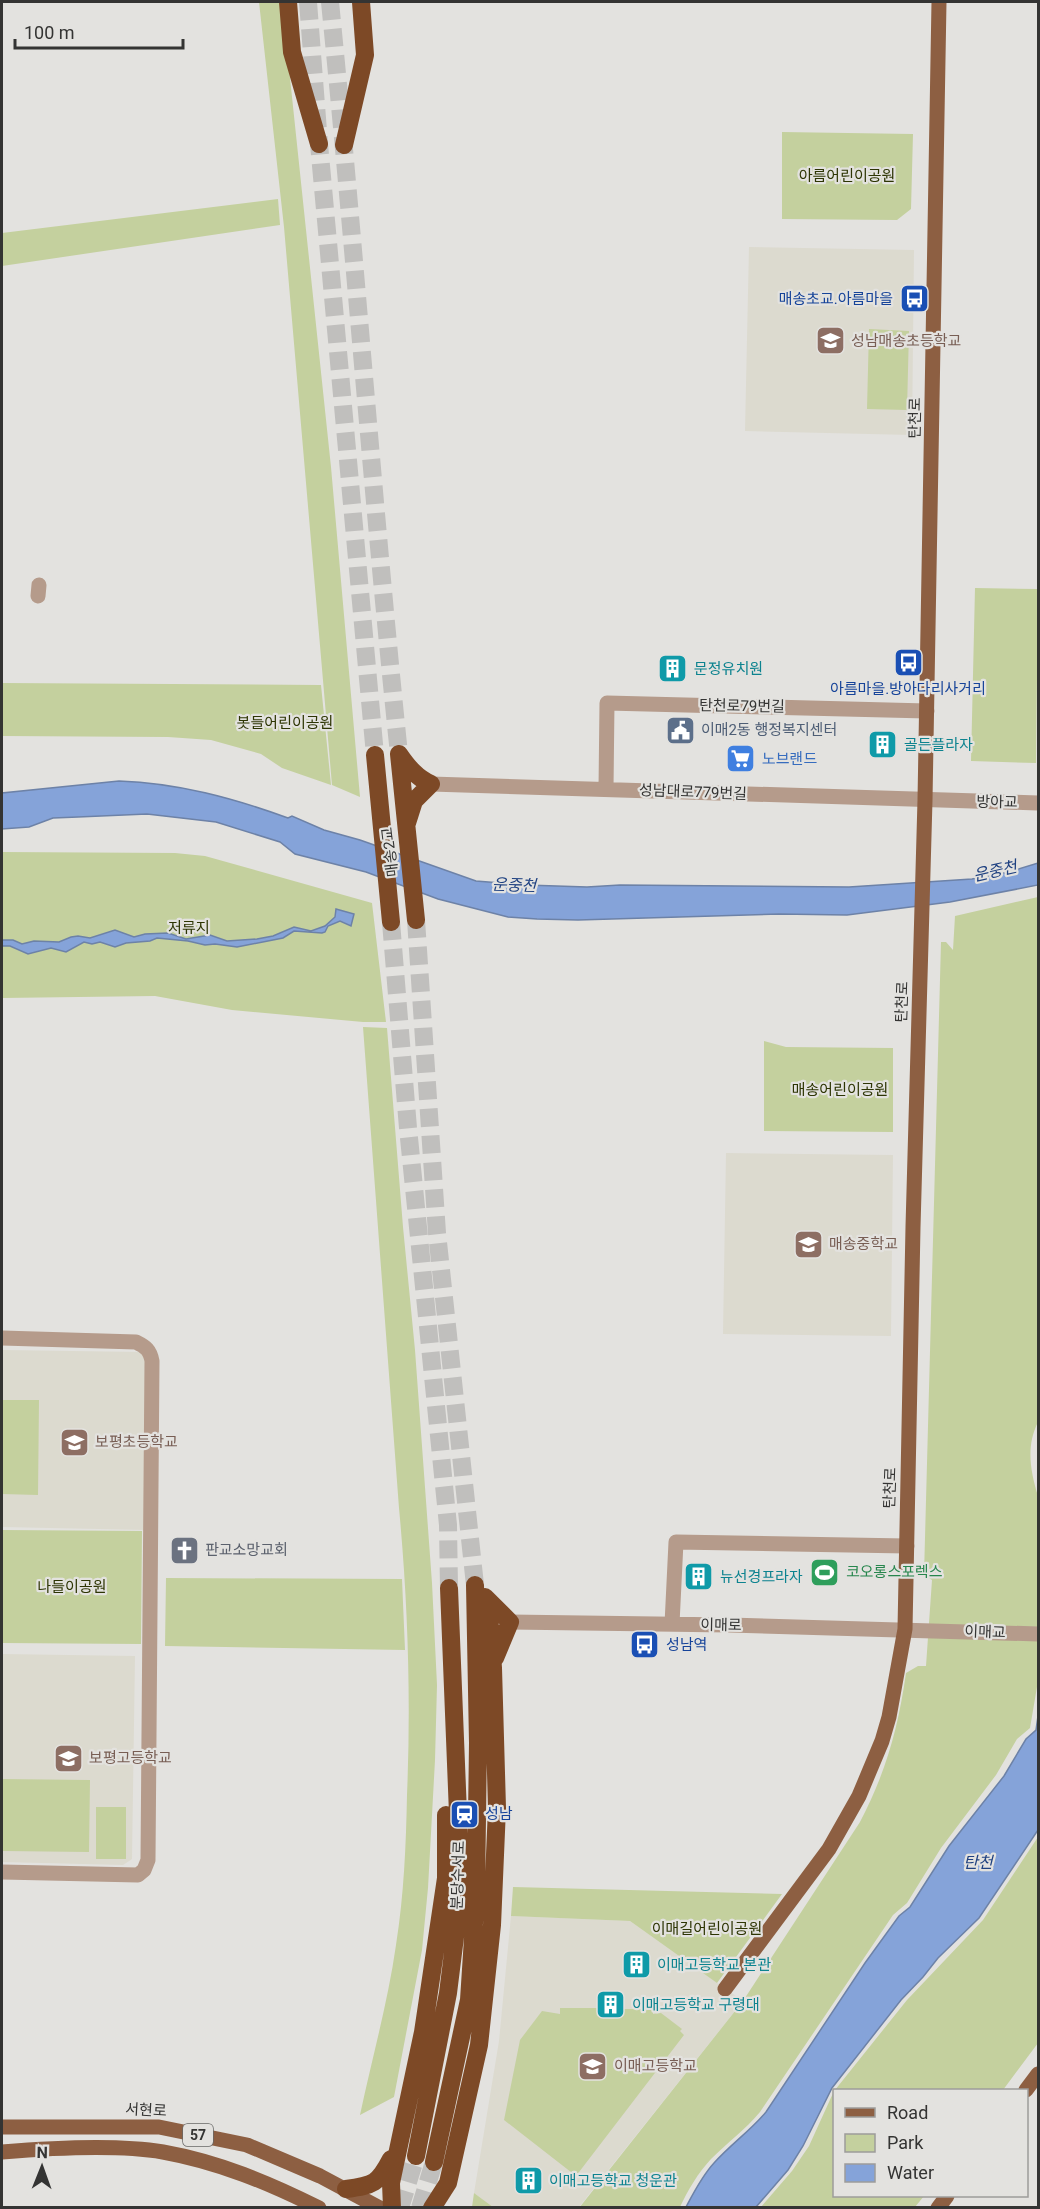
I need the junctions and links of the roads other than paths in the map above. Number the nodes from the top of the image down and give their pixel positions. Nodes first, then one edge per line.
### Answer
1 (288, 2) edge
2 (361, 2) edge
3 (939, 2) edge
4 (319, 144) dead end
5 (344, 145) dead end
6 (927, 711) junction
7 (375, 755) tunnel mouth
8 (431, 784) junction
9 (606, 789) junction
10 (408, 796) junction
11 (925, 801) junction
12 (955, 801) joint
13 (1038, 803) edge
14 (416, 914) tunnel mouth
15 (391, 922) tunnel mouth
16 (2, 1338) edge
17 (907, 1546) junction
18 (449, 1588) tunnel mouth
19 (488, 1601) junction
20 (510, 1622) junction
21 (672, 1624) junction
22 (905, 1629) junction
23 (931, 1630) joint
24 (1038, 1634) edge
25 (451, 1654) junction
26 (494, 1668) junction
27 (2, 1872) edge
28 (725, 1989) dead end
29 (2, 2127) edge
30 (399, 2144) junction
31 (2, 2152) edge
32 (416, 2156) tunnel mouth
33 (434, 2162) tunnel mouth
34 (346, 2189) junction
35 (319, 2208) edge
36 (380, 2208) edge
37 (392, 2208) edge
38 (432, 2208) edge

1 - 4 highway
2 - 5 highway
3 - 6 main road, 탄천로
6 - 9 street, 탄천로79번길
6 - 11 main road, 탄천로
7 - 15 highway, 매송2교
8 - 9 street, 성남대로779번길
8 - 10 highway
8 - 10 highway
9 - 11 street, 성남대로779번길
10 - 14 highway, 매송2교
11 - 12 street, 성남대로779번길
11 - 17 main road, 탄천로
12 - 13 street, 방아교
16 - 27 street
17 - 21 street
17 - 22 main road, 탄천로
18 - 25 highway, 분당수서로
19 - 20 highway
19 - 26 highway
19 - 33 highway, 분당수서로
20 - 21 street, 이매로
20 - 26 highway
21 - 22 street, 이매로
22 - 23 street, 이매로
22 - 28 main road, 탄천로
23 - 24 street, 이매교
25 - 30 highway
25 - 32 highway, 분당수서로
26 - 38 highway
29 - 34 main road, 서현로 / 57
30 - 34 highway
30 - 37 highway
31 - 35 main road, 57
34 - 36 main road, 서현로 / 57

